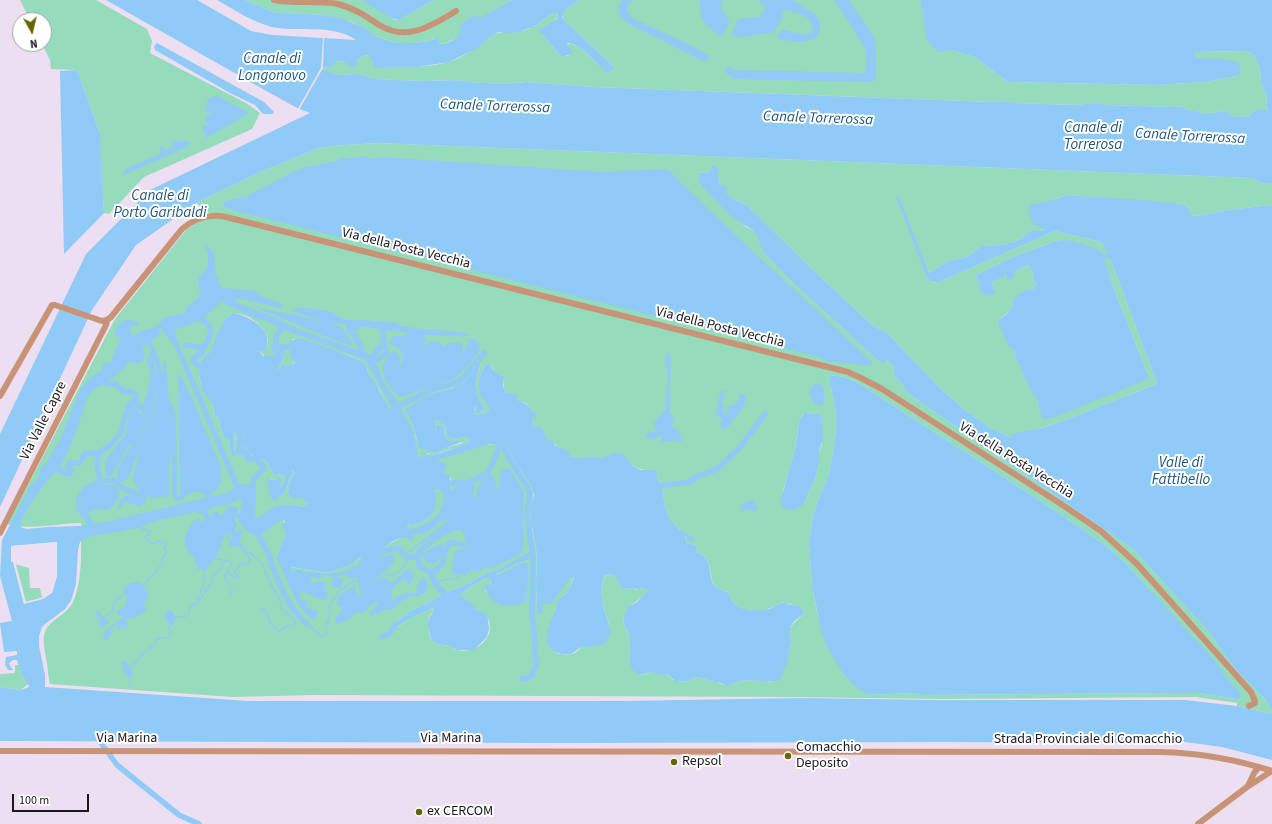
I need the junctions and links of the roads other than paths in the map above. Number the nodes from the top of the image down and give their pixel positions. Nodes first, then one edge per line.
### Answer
1 (274, 0) edge
2 (456, 11) dead end
3 (107, 320) junction
4 (0, 396) edge
5 (0, 533) edge
6 (1250, 706) dead end
7 (0, 751) edge
8 (902, 752) joint
9 (1244, 763) junction
10 (1259, 767) junction
11 (1272, 771) edge
12 (1251, 784) junction
13 (1198, 824) edge

1 - 2 street
3 - 4 street
3 - 5 street, Via Valle Capre
3 - 6 street, Via della Posta Vecchia
7 - 8 street, Via Marina
8 - 9 street, Strada Provinciale di Comacchio
9 - 10 street, Strada Provinciale di Comacchio
9 - 12 street
10 - 11 street, Strada Provinciale di Comacchio
10 - 12 street
11 - 12 street
12 - 13 street

